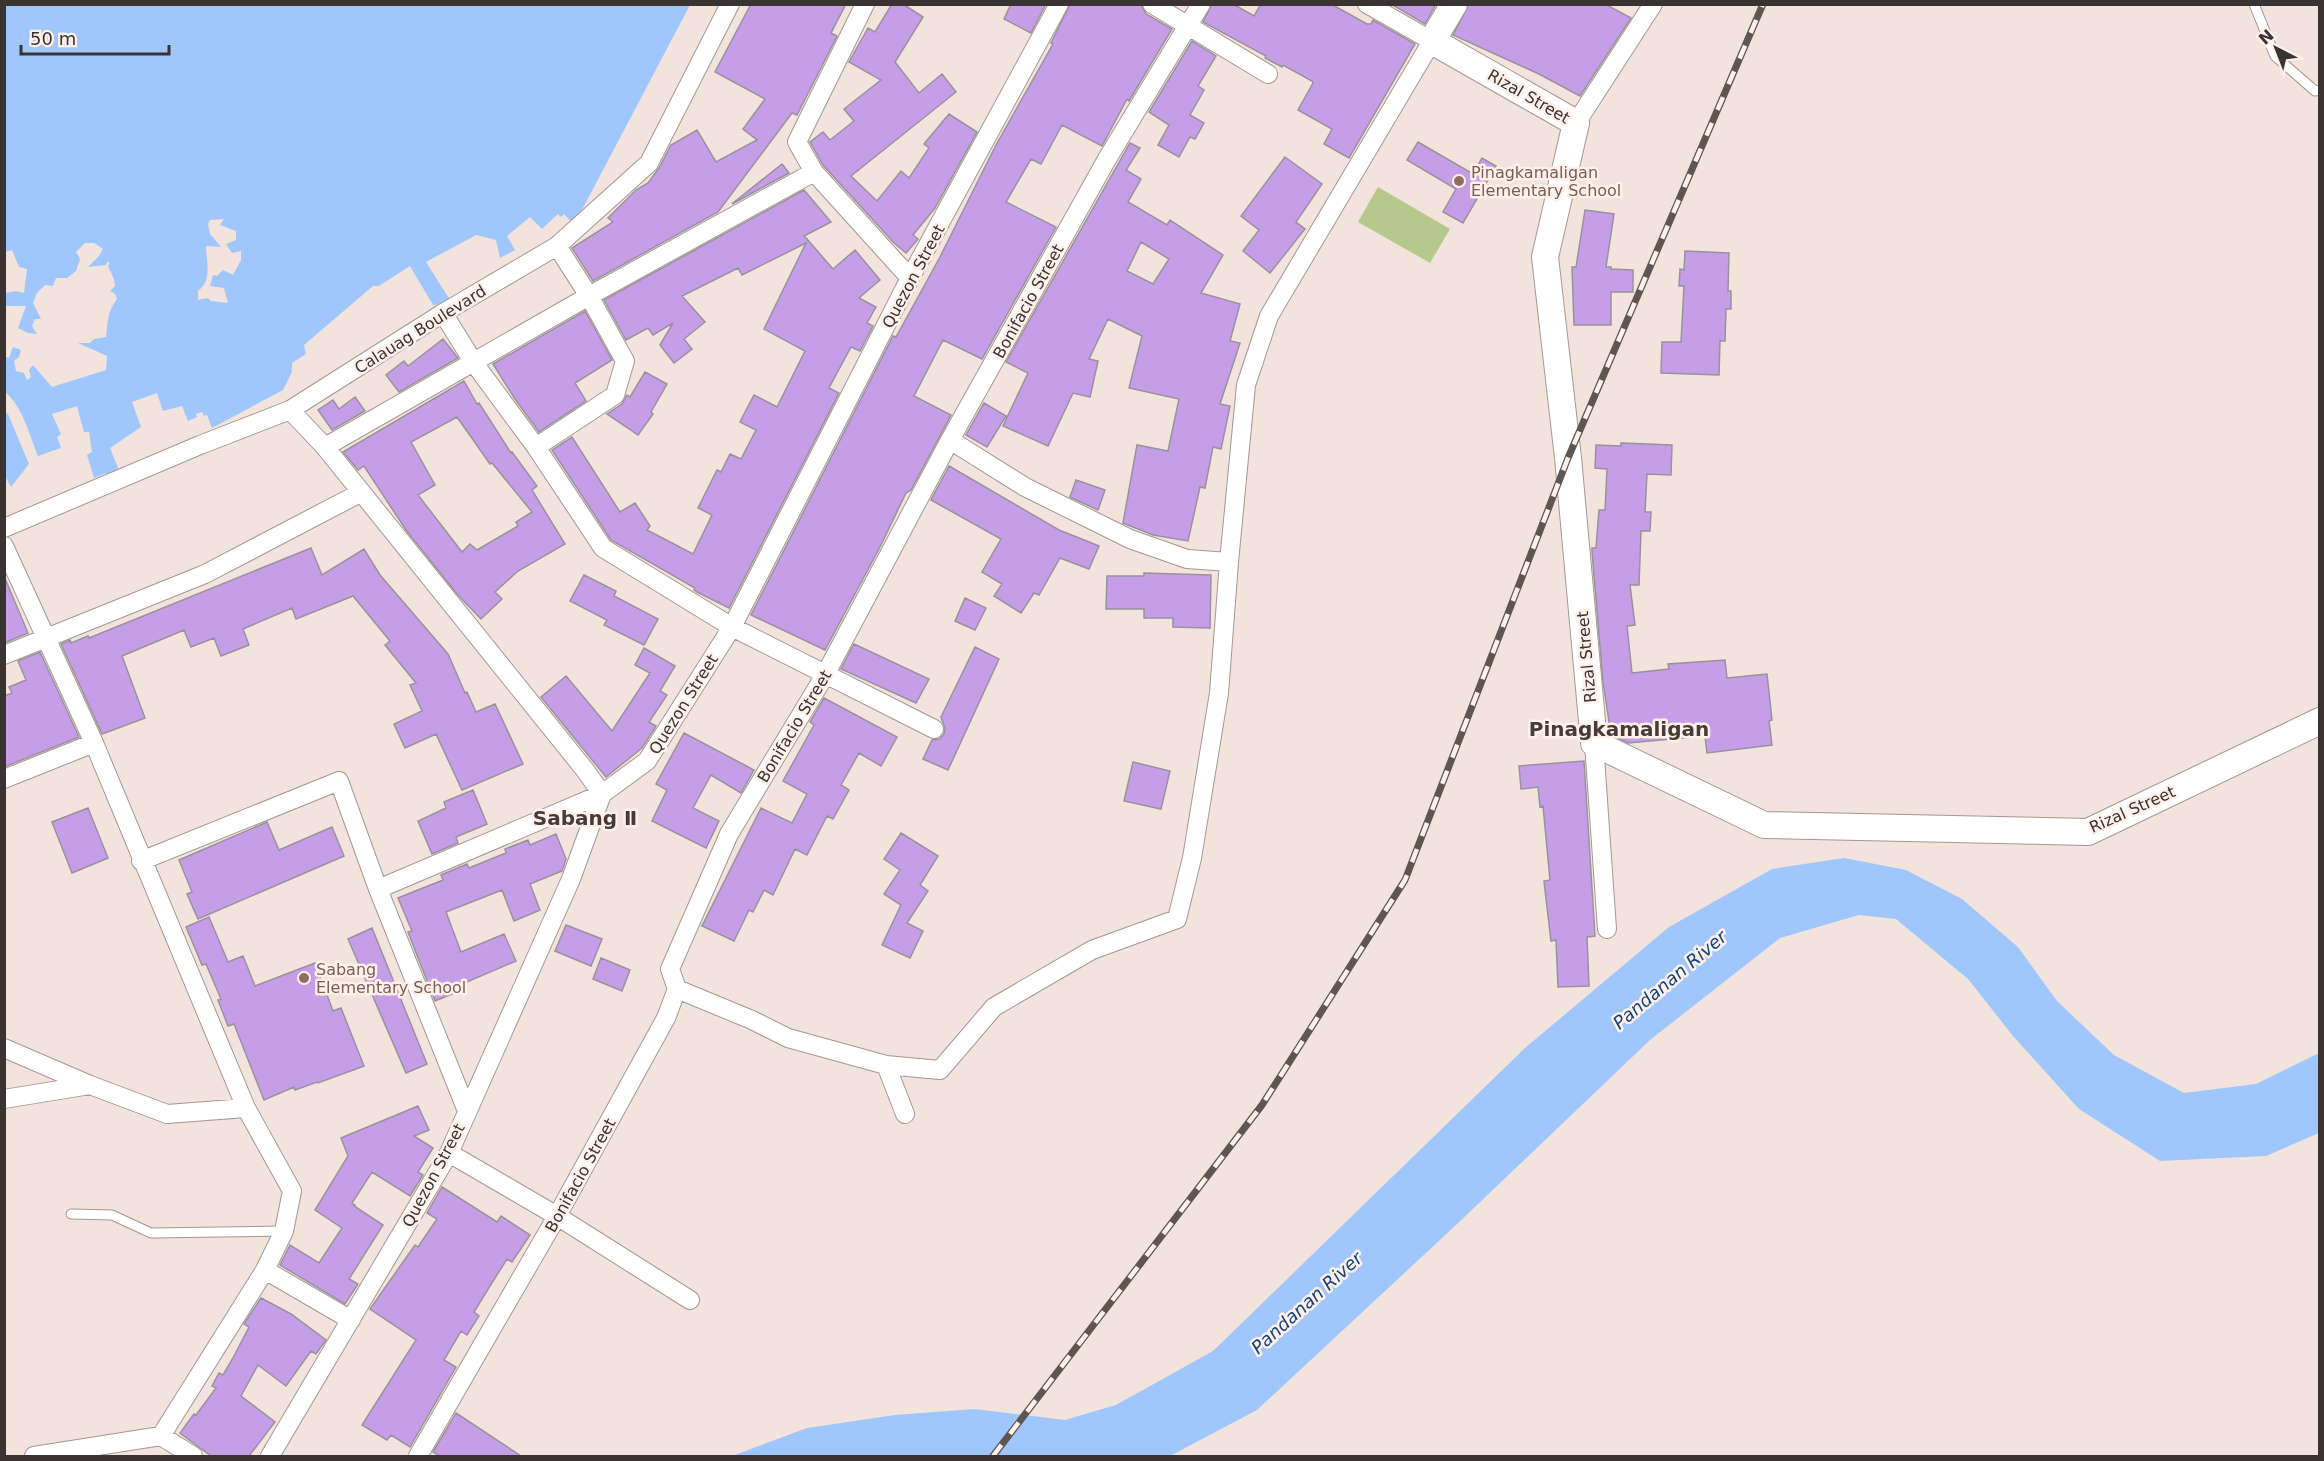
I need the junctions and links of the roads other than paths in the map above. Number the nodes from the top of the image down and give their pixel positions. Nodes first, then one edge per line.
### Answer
1 (730, 4) edge
2 (865, 4) edge
3 (1059, 4) edge
4 (1152, 4) edge
5 (1201, 4) edge
6 (1454, 4) edge
7 (1653, 4) edge
8 (2254, 4) edge
9 (1371, 6) edge
10 (1188, 26) junction
11 (1432, 41) junction
12 (1268, 74) dead end
13 (2319, 90) edge
14 (1576, 123) junction
15 (814, 172) junction
16 (557, 246) junction
17 (910, 278) junction
18 (589, 296) junction
19 (443, 313) junction
20 (474, 363) junction
21 (290, 410) junction
22 (950, 440) junction
23 (325, 447) junction
24 (536, 447) junction
25 (360, 493) junction
26 (4, 528) edge
27 (4, 546) edge
28 (1229, 562) junction
29 (732, 627) junction
30 (47, 638) junction
31 (4, 655) edge
32 (825, 675) junction
33 (2319, 721) edge
34 (934, 729) dead end
35 (94, 743) junction
36 (1594, 743) junction
37 (4, 779) edge
38 (602, 794) junction
39 (141, 861) junction
40 (378, 889) junction
41 (1607, 929) dead end
42 (677, 989) junction
43 (4, 1048) edge
44 (886, 1065) junction
45 (90, 1085) junction
46 (4, 1099) edge
47 (246, 1108) junction
48 (467, 1111) junction
49 (905, 1114) dead end
50 (449, 1153) junction
51 (70, 1214) dead end
52 (557, 1216) junction
53 (284, 1231) junction
54 (265, 1270) junction
55 (690, 1300) dead end
56 (351, 1320) junction
57 (161, 1436) junction
58 (34, 1456) edge
59 (193, 1456) edge
60 (270, 1456) edge
61 (418, 1456) edge

1 - 16 street, Calauag Boulevard
2 - 15 street
3 - 17 street, Quezon Street
4 - 10 street
5 - 10 street, Bonifacio Street
6 - 11 street
7 - 14 street
8 - 13 lane
9 - 11 street
10 - 12 street
10 - 22 street, Bonifacio Street
11 - 14 street, Rizal Street
11 - 28 street
14 - 36 street, Rizal Street
15 - 17 street
15 - 18 street
16 - 18 street
16 - 19 street, Calauag Boulevard
17 - 29 street, Quezon Street
18 - 20 street
18 - 24 street
19 - 20 street
19 - 21 street, Calauag Boulevard
20 - 23 street
20 - 24 street
21 - 23 street
21 - 26 street, Calauag Boulevard
22 - 28 street
22 - 32 street, Bonifacio Street
23 - 25 street
24 - 29 street
25 - 30 street
25 - 38 street
27 - 30 street
28 - 44 street
29 - 32 street
29 - 38 street, Quezon Street
30 - 31 street
30 - 35 street
32 - 34 street
32 - 42 street, Bonifacio Street
33 - 36 street, Rizal Street
35 - 37 street
35 - 39 street
36 - 41 street
38 - 40 street
38 - 48 street, Quezon Street
39 - 40 street
39 - 47 street
40 - 48 street
42 - 44 street
42 - 52 street, Bonifacio Street
43 - 45 street
44 - 49 street
45 - 46 street
45 - 47 street
47 - 53 street
48 - 50 street, Quezon Street
50 - 52 street
50 - 56 street, Quezon Street
51 - 53 lane
52 - 55 street
52 - 61 street, Bonifacio Street
53 - 54 street
54 - 56 street
54 - 57 street
56 - 60 street, Quezon Street
57 - 58 street
57 - 59 street

